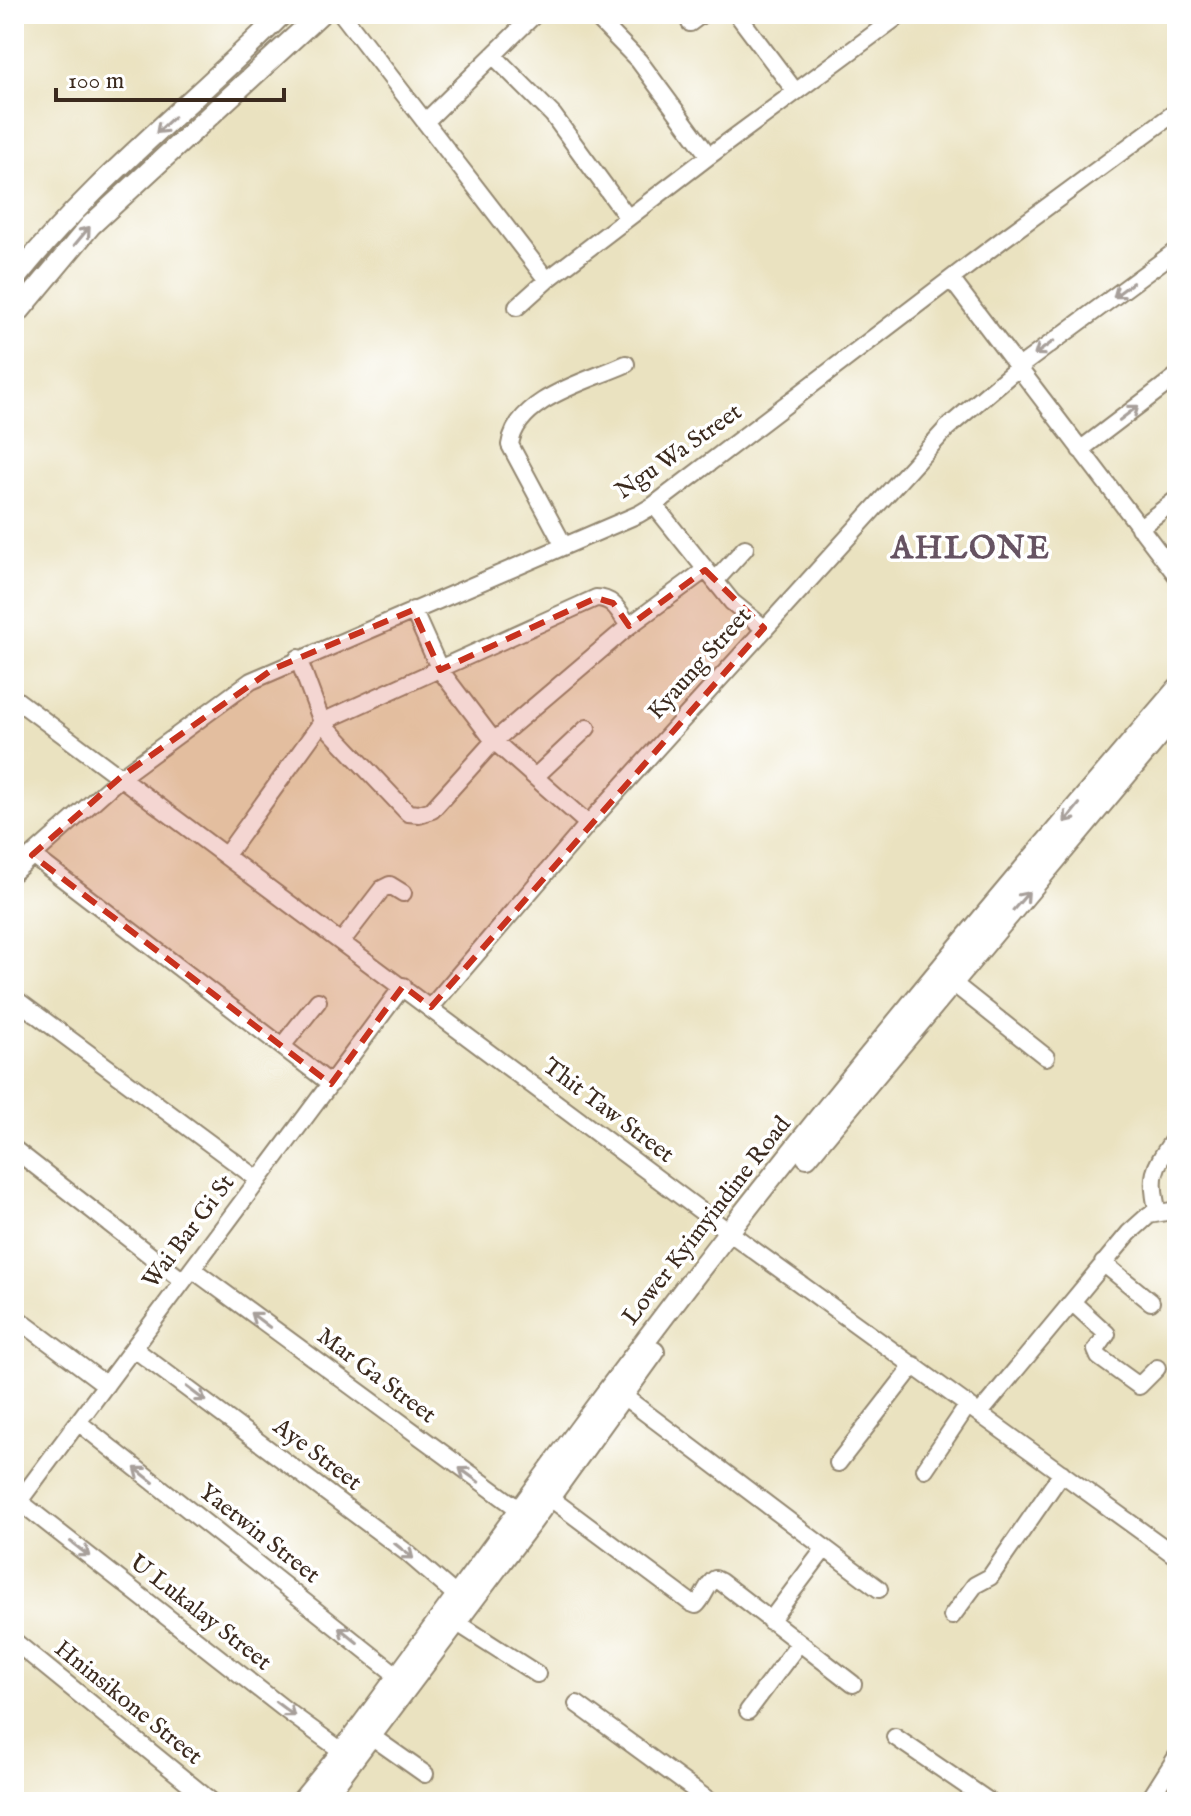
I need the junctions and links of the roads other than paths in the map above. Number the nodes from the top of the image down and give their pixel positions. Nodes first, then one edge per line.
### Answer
1 (282, 14) edge
2 (320, 14) edge
3 (342, 14) edge
4 (535, 14) edge
5 (593, 14) edge
6 (737, 14) edge
7 (892, 17) edge
8 (493, 55) junction
9 (795, 91) junction
10 (1177, 111) edge
11 (425, 122) junction
12 (709, 156) junction
13 (628, 218) junction
14 (1177, 250) edge
15 (37, 252) junction
16 (54, 270) junction
17 (951, 279) junction
18 (14, 280) edge
19 (547, 280) junction
20 (517, 307) dead end
21 (14, 317) edge
22 (626, 364) dead end
23 (1019, 367) junction
24 (1177, 376) edge
25 (1080, 450) junction
26 (1177, 499) edge
27 (654, 505) junction
28 (1139, 528) junction
29 (564, 546) junction
30 (745, 548) dead end
31 (710, 575) junction
32 (1177, 576) edge
33 (413, 610) junction
34 (629, 626) junction
35 (764, 628) junction
36 (298, 658) junction
37 (440, 670) junction
38 (1177, 689) edge
39 (14, 698) edge
40 (1177, 714) edge
41 (322, 722) junction
42 (587, 728) dead end
43 (494, 741) junction
44 (122, 776) junction
45 (535, 777) junction
46 (1104, 787) junction
47 (588, 824) junction
48 (32, 855) junction
49 (226, 855) junction
50 (14, 872) edge
51 (403, 893) dead end
52 (342, 941) junction
53 (945, 976) junction
54 (403, 986) junction
55 (14, 998) edge
56 (318, 1001) dead end
57 (431, 1007) junction
58 (282, 1046) junction
59 (1046, 1057) dead end
60 (331, 1084) junction
61 (1177, 1134) edge
62 (14, 1149) edge
63 (259, 1180) junction
64 (1177, 1210) edge
65 (1158, 1213) junction
66 (733, 1235) junction
67 (1103, 1263) junction
68 (187, 1275) junction
69 (1072, 1302) junction
70 (1151, 1302) dead end
71 (14, 1316) edge
72 (133, 1348) junction
73 (914, 1365) junction
74 (1157, 1368) dead end
75 (106, 1385) junction
76 (615, 1392) junction
77 (974, 1409) junction
78 (78, 1422) junction
79 (838, 1463) dead end
80 (925, 1469) dead end
81 (1062, 1473) junction
82 (542, 1492) junction
83 (18, 1496) edge
84 (527, 1515) junction
85 (825, 1548) junction
86 (1177, 1557) edge
87 (879, 1589) dead end
88 (461, 1608) junction
89 (952, 1616) dead end
90 (770, 1621) junction
91 (14, 1641) edge
92 (799, 1643) junction
93 (537, 1674) dead end
94 (404, 1680) junction
95 (853, 1684) dead end
96 (577, 1704) dead end
97 (748, 1711) dead end
98 (371, 1736) junction
99 (895, 1737) dead end
100 (348, 1756) junction
101 (1177, 1756) edge
102 (425, 1774) dead end
103 (212, 1802) edge
104 (301, 1802) edge
105 (321, 1802) edge
106 (711, 1802) edge
107 (990, 1802) edge
108 (1148, 1802) edge

1 -> 15 main road
16 -> 2 main road
3 - 11 street
4 - 8 street
5 - 12 street
6 - 9 street
7 - 9 street
8 - 11 street
8 - 13 street
9 - 12 street
10 - 17 street, Ngu Wa Street
11 - 19 street
12 - 13 street
13 - 19 street
14 -> 23 street, Kyaung Street
15 - 16 main road
15 - 18 main road
16 - 21 main road
17 - 23 street
17 - 27 street, Ngu Wa Street
19 - 20 street
22 - 29 street
23 - 25 street
23 - 35 street, Kyaung Street
25 -> 24 street
25 - 28 street
26 - 28 street
27 - 29 street, Ngu Wa Street
27 - 31 street
28 - 32 street
29 - 33 street, Ngu Wa Street
30 - 31 street
31 - 34 street
31 - 35 street
33 - 36 street, Ngu Wa Street
33 - 37 street
34 - 37 street
34 - 43 street
35 - 47 street, Kyaung Street
36 - 41 street
36 - 44 street, Ngu Wa Street
37 - 41 street
37 - 43 street
38 - 46 main road, Lower Kyimyindine Road
39 - 44 street, Thit Taw Street
40 - 46 main road, Lower Kyimyindine Road
41 - 43 street
41 - 49 street
42 - 45 street
43 - 45 street
44 - 48 street, Ngu Wa Street
44 - 49 street, Thit Taw Street
45 - 47 street
46 - 53 main road, Lower Kyimyindine Road
47 - 57 street, Kyaung Street
48 - 50 street, Ngu Wa Street
48 - 58 street
49 - 52 street, Thit Taw Street
51 - 52 street
52 - 54 street, Thit Taw Street
53 - 59 street
53 - 66 main road, Lower Kyimyindine Road
54 - 57 street, Thit Taw Street
54 - 60 street, Wai Bar Gi St
55 - 63 street
56 - 58 street
57 - 66 street, Thit Taw Street
58 - 60 street
60 - 63 street, Wai Bar Gi St
61 - 65 street
62 - 68 street, Mar Ga Street
63 - 68 street, Wai Bar Gi St
64 - 65 street
65 - 67 street
66 - 73 street, Thit Taw Street
66 - 76 main road, Lower Kyimyindine Road
67 - 69 street
67 - 70 street
68 - 72 street, Wai Bar Gi St
84 -> 68 street, Mar Ga Street
69 - 74 street
69 - 77 street
71 - 75 street
72 - 75 street, Wai Bar Gi St
72 -> 88 street, Aye Street
73 - 77 street, Thit Taw Street
73 - 79 street
75 - 78 street, Wai Bar Gi St
76 - 82 main road, Lower Kyimyindine Road
76 - 85 street
77 - 80 street
77 - 81 street, Thit Taw Street
78 - 83 street, Wai Bar Gi St
94 -> 78 street, Yaetwin Street
81 - 86 street, Thit Taw Street
81 - 89 street
82 - 84 main road, Lower Kyimyindine Road
82 - 90 street
83 -> 100 street, U Lukalay Street
84 - 88 main road, Lower Kyimyindine Road
85 - 87 street
85 - 90 street
88 - 93 street, Aye Street
88 - 94 main road, Lower Kyimyindine Road
90 - 92 street
91 - 103 street, Hninsikone Street
92 - 95 street
92 - 97 street
94 - 98 main road, Lower Kyimyindine Road
94 - 100 main road, Lower Kyimyindine Road
96 - 106 street
98 - 100 main road, Lower Kyimyindine Road
98 - 102 street
99 - 107 street
100 - 104 main road, Lower Kyimyindine Road
100 - 105 main road, Lower Kyimyindine Road
101 - 108 street

